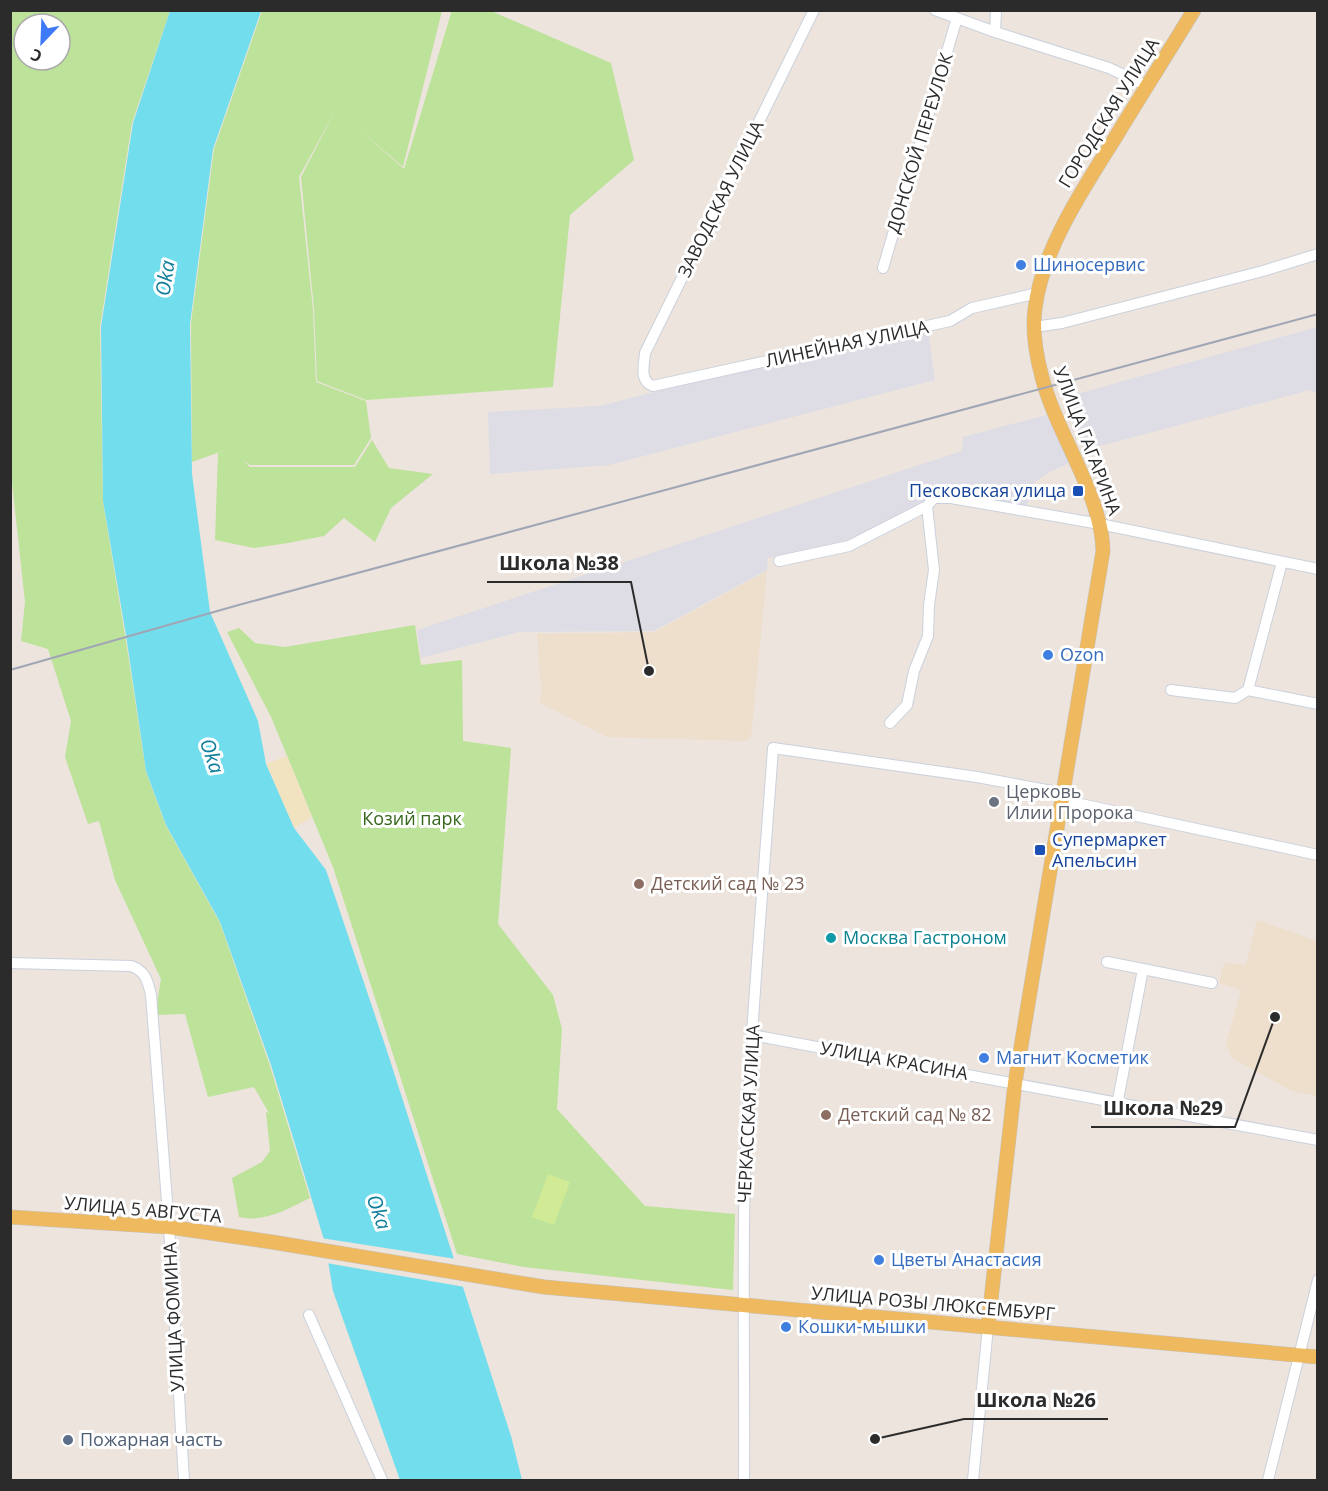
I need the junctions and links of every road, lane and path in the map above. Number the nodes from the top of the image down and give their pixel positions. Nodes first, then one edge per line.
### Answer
1 (814, 10) edge
2 (935, 10) edge
3 (996, 10) edge
4 (1194, 10) edge
5 (957, 18) junction
6 (995, 32) junction
7 (1147, 86) junction
8 (1074, 204) joint
9 (1317, 254) edge
10 (883, 268) dead end
11 (1038, 293) junction
12 (1034, 327) junction
13 (653, 386) joint
14 (927, 506) junction
15 (1100, 524) junction
16 (779, 561) dead end
17 (1282, 562) junction
18 (1317, 569) edge
19 (1171, 690) dead end
20 (1248, 690) junction
21 (1317, 704) edge
22 (890, 723) dead end
23 (1062, 797) junction
24 (1317, 855) edge
25 (1107, 962) dead end
26 (10, 963) edge
27 (1143, 969) junction
28 (1212, 983) dead end
29 (752, 1035) junction
30 (1015, 1083) junction
31 (1117, 1105) junction
32 (1317, 1140) edge
33 (10, 1217) edge
34 (169, 1227) junction
35 (1317, 1280) edge
36 (544, 1287) joint
37 (743, 1305) junction
38 (309, 1316) dead end
39 (988, 1327) junction
40 (1299, 1355) junction
41 (1317, 1357) edge
42 (184, 1480) edge
43 (382, 1480) edge
44 (744, 1480) edge
45 (974, 1480) edge
46 (1268, 1480) edge

1 - 13 street, ЗАВОДСКАЯ УЛИЦА
2 - 5 street
3 - 6 street
4 - 7 main road, ГОРОДСКАЯ УЛИЦА
5 - 6 street
5 - 10 street, ДОНСКОЙ ПЕРЕУЛОК
6 - 7 street
7 - 8 main road, ГОРОДСКАЯ УЛИЦА
8 - 11 main road, УЛИЦА ГАГАРИНА
9 - 12 street
11 - 12 main road, УЛИЦА ГАГАРИНА
11 - 13 street, ЛИНЕЙНАЯ УЛИЦА
12 - 15 main road, УЛИЦА ГАГАРИНА
14 - 15 street
14 - 16 street
14 - 22 street
15 - 17 street
15 - 23 main road, УЛИЦА ГАГАРИНА
17 - 18 street
17 - 20 street
19 - 20 street
20 - 21 street
23 - 24 street
23 - 29 street, ЧЕРКАССКАЯ УЛИЦА
23 - 30 main road, УЛИЦА ГАГАРИНА
25 - 27 street
26 - 34 street, УЛИЦА ФОМИНА
27 - 28 street
27 - 31 street
29 - 30 street, УЛИЦА КРАСИНА
29 - 37 street, ЧЕРКАССКАЯ УЛИЦА
30 - 31 street, УЛИЦА КРАСИНА
30 - 39 main road, УЛИЦА ГАГАРИНА
31 - 32 street, УЛИЦА КРАСИНА
33 - 34 main road, УЛИЦА 5 АВГУСТА
34 - 36 main road, УЛИЦА 5 АВГУСТА
34 - 42 street, УЛИЦА ФОМИНА
35 - 40 street
36 - 37 main road, УЛИЦА РОЗЫ ЛЮКСЕМБУРГ
37 - 39 main road, УЛИЦА РОЗЫ ЛЮКСЕМБУРГ
37 - 44 street, ЧЕРКАССКАЯ УЛИЦА
38 - 43 street
39 - 40 main road, УЛИЦА РОЗЫ ЛЮКСЕМБУРГ
39 - 45 street, УЛИЦА ГАГАРИНА
40 - 41 main road, УЛИЦА РОЗЫ ЛЮКСЕМБУРГ
40 - 46 street

